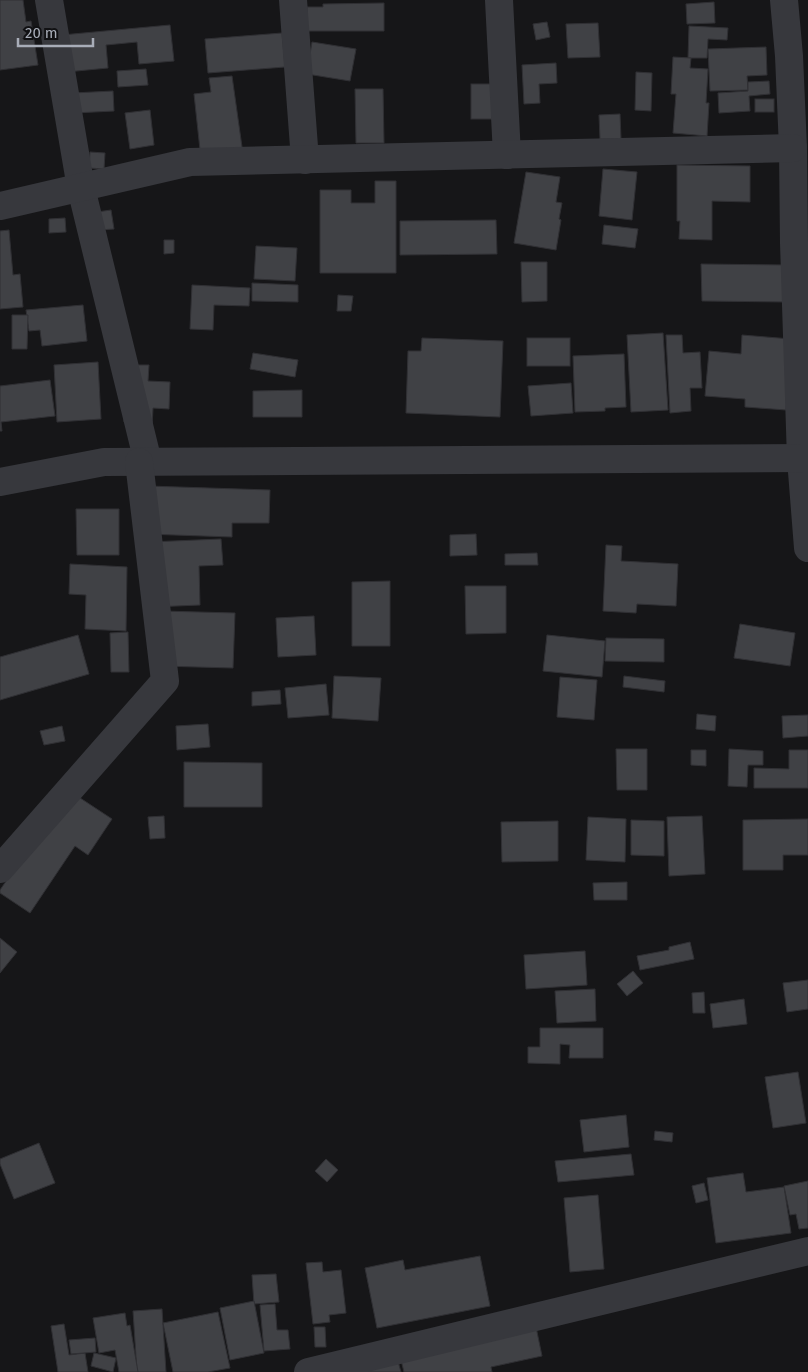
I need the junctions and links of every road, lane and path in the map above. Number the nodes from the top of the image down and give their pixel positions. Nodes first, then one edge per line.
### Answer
1 (49, 0) edge
2 (293, 0) edge
3 (499, 0) edge
4 (784, 0) edge
5 (798, 56) edge
6 (793, 148) junction
7 (507, 155) junction
8 (305, 160) junction
9 (81, 188) junction
10 (0, 206) edge
11 (801, 243) edge
12 (804, 458) edge
13 (143, 462) junction
14 (0, 482) edge
15 (808, 540) edge
16 (808, 548) edge
17 (0, 869) edge
18 (808, 1251) edge
19 (308, 1372) edge

1 - 9 street
2 - 8 street
3 - 7 street
4 - 5 street
5 - 6 street
6 - 7 street
6 - 11 street
7 - 8 street
8 - 9 street
9 - 10 street
9 - 13 street
11 - 12 street
12 - 13 street
12 - 15 street
13 - 14 street
13 - 17 street
15 - 16 street
18 - 19 street

